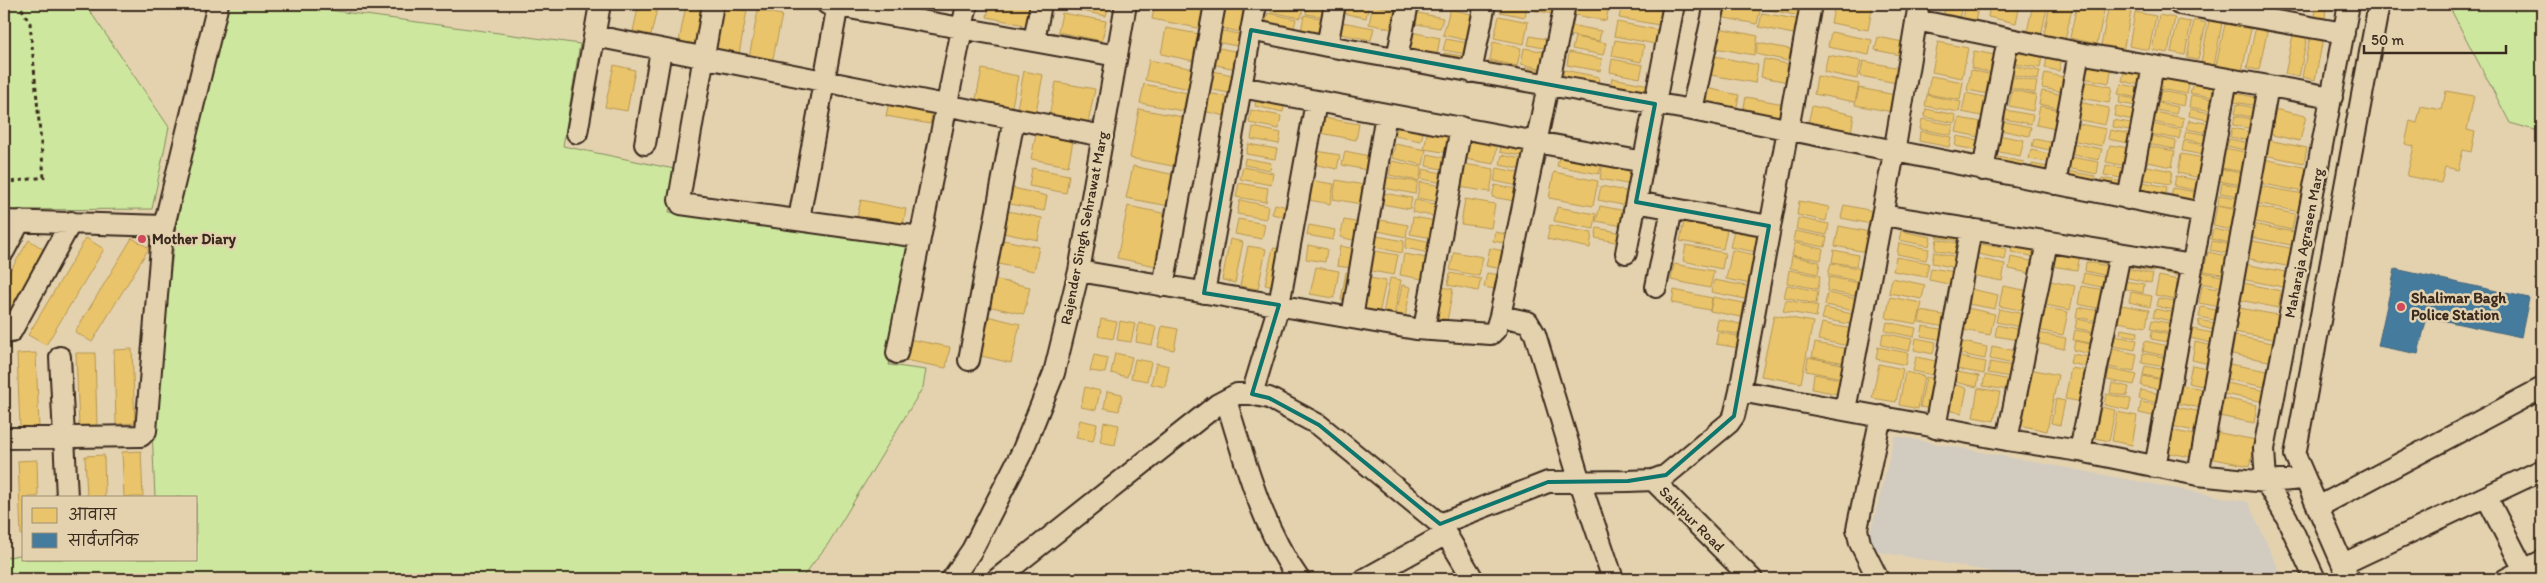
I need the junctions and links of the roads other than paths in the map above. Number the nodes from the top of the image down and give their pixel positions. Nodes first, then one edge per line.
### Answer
1 (218, 4) edge
2 (600, 4) edge
3 (713, 4) edge
4 (834, 4) edge
5 (967, 4) edge
6 (1041, 4) edge
7 (1126, 4) edge
8 (1215, 4) edge
9 (1256, 4) edge
10 (1334, 4) edge
11 (1408, 4) edge
12 (1485, 4) edge
13 (1566, 4) edge
14 (1674, 4) edge
15 (1715, 4) edge
16 (1810, 4) edge
17 (2180, 4) edge
18 (2349, 4) edge
19 (2379, 4) edge
20 (1917, 12) edge
21 (962, 28) junction
22 (1252, 30) junction
23 (2344, 32) junction
24 (595, 36) junction
25 (2008, 39) junction
26 (1034, 41) junction
27 (1327, 46) junction
28 (661, 50) junction
29 (2079, 53) junction
30 (1117, 56) junction
31 (703, 58) junction
32 (1397, 58) junction
33 (2153, 66) junction
34 (1471, 72) junction
35 (2227, 79) junction
36 (824, 81) junction
37 (1241, 86) junction
38 (1548, 86) junction
39 (2268, 86) junction
40 (2332, 97) junction
41 (1316, 102) junction
42 (1655, 104) junction
43 (946, 105) junction
44 (1692, 110) junction
45 (1386, 114) junction
46 (1014, 118) junction
47 (1461, 128) junction
48 (1788, 131) junction
49 (577, 133) dead end
50 (1103, 136) junction
51 (1537, 141) junction
52 (645, 144) dead end
53 (1894, 153) junction
54 (1644, 162) junction
55 (1983, 170) junction
56 (2055, 184) junction
57 (2128, 199) junction
58 (1636, 202) junction
59 (1672, 209) junction
60 (2202, 213) junction
61 (1882, 215) junction
62 (798, 219) junction
63 (12, 221) edge
64 (71, 222) junction
65 (164, 226) junction
66 (1770, 226) junction
67 (1971, 229) junction
68 (920, 237) junction
69 (2047, 242) junction
70 (2303, 247) junction
71 (4, 252) edge
72 (1626, 253) dead end
73 (2333, 253) junction
74 (2120, 254) junction
75 (2193, 265) junction
76 (1079, 271) junction
77 (1163, 286) junction
78 (1656, 287) dead end
79 (1204, 293) junction
80 (1279, 305) junction
81 (1500, 316) junction
82 (1352, 318) junction
83 (1424, 329) junction
84 (11, 332) dead end
85 (897, 353) dead end
86 (60, 357) dead end
87 (969, 360) dead end
88 (2542, 388) edge
89 (1740, 391) junction
90 (1252, 394) junction
91 (1226, 400) junction
92 (1845, 410) junction
93 (1881, 416) junction
94 (1935, 428) junction
95 (64, 436) junction
96 (4, 438) edge
97 (2007, 440) junction
98 (2080, 451) junction
99 (2155, 468) junction
100 (2542, 470) edge
101 (2198, 474) junction
102 (2303, 478) junction
103 (1653, 480) junction
104 (1580, 482) junction
105 (2266, 482) junction
106 (67, 496) edge
107 (2487, 498) junction
108 (2318, 508) junction
109 (1443, 529) junction
110 (2542, 561) edge
111 (2524, 570) junction
112 (2346, 571) edge
113 (952, 579) edge
114 (997, 579) edge
115 (1298, 579) edge
116 (1364, 579) edge
117 (1473, 579) edge
118 (1613, 579) edge
119 (1752, 579) edge
120 (1878, 579) edge
121 (2315, 579) edge
122 (2506, 579) edge

1 - 65 street
2 - 24 street
3 - 31 street
4 - 21 street
4 - 36 street
5 - 21 street
6 - 26 street
7 - 30 street, Rajender Singh Sehrawat Marg
8 - 77 street
9 - 22 street
10 - 27 street
11 - 32 street
12 - 34 street
13 - 38 street
14 - 42 street
15 - 44 street
16 - 48 street
17 - 23 street
18 - 23 street, Maharaja Agrasen Marg
19 - 73 street, Maharaja Agrasen Marg
20 - 25 street
20 - 53 street
21 - 26 street
21 - 43 street
22 - 27 street
22 - 37 street
23 - 40 street, Maharaja Agrasen Marg
24 - 28 street
24 - 49 street
25 - 29 street
25 - 55 street
26 - 30 street
27 - 32 street
28 - 31 street
28 - 52 street
29 - 33 street
29 - 56 street
30 - 50 street, Rajender Singh Sehrawat Marg
31 - 36 street
31 - 62 street
32 - 34 street
33 - 35 street
33 - 57 street
34 - 38 street
35 - 39 street
35 - 60 street
36 - 43 street
36 - 62 street
37 - 41 street
37 - 79 street
38 - 42 street
38 - 51 street
39 - 40 street
39 - 101 street
40 - 70 street, Maharaja Agrasen Marg
41 - 45 street
41 - 80 street
42 - 44 street
42 - 54 street
43 - 46 street
43 - 68 street
44 - 48 street
45 - 47 street
45 - 82 street
46 - 50 street
46 - 87 street
47 - 51 street
47 - 83 street
48 - 53 street
48 - 66 street
50 - 76 street, Rajender Singh Sehrawat Marg
51 - 54 street
51 - 81 street
53 - 55 street
53 - 61 street
54 - 58 street
55 - 56 street
56 - 57 street
57 - 60 street
58 - 59 street
58 - 72 street
59 - 66 street
59 - 78 street
60 - 75 street
61 - 67 street
61 - 92 street
62 - 68 street
63 - 64 street
63 - 71 street
64 - 65 street
64 - 84 street
65 - 95 street
66 - 89 street
67 - 69 street
67 - 94 street
68 - 85 street
69 - 74 street
69 - 97 street
70 - 73 street
70 - 105 street, Maharaja Agrasen Marg
73 - 102 street, Maharaja Agrasen Marg
74 - 75 street
74 - 98 street
75 - 99 street
76 - 77 street
76 - 113 street, Rajender Singh Sehrawat Marg
77 - 79 street
79 - 80 street
80 - 82 street
80 - 90 street
81 - 83 street
81 - 104 street
82 - 83 street
86 - 95 street
88 - 108 street
89 - 92 street
89 - 103 street
90 - 91 street
90 - 109 street
91 - 114 street
91 - 115 street
92 - 93 street
93 - 94 street
93 - 120 street
94 - 97 street
95 - 96 street
95 - 106 street
97 - 98 street
98 - 99 street
99 - 101 street
100 - 107 street
101 - 105 street
102 - 105 street
102 - 108 street, Maharaja Agrasen Marg
103 - 104 street
103 - 119 street, Sahipur Road
104 - 109 street
104 - 118 street
105 - 121 street
107 - 111 street
107 - 112 street
108 - 112 street, Maharaja Agrasen Marg
109 - 116 street
109 - 117 street
110 - 111 street
111 - 122 street

